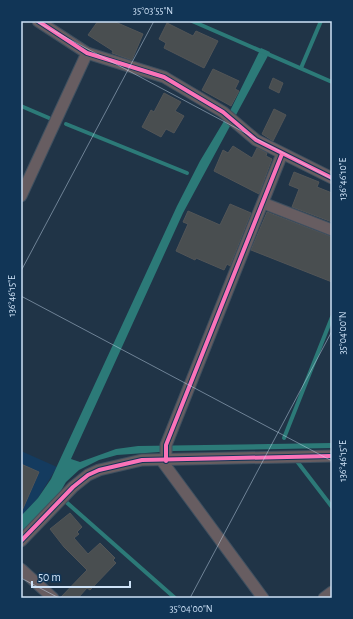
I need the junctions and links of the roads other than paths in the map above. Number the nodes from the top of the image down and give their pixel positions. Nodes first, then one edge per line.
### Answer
1 (38, 21) edge
2 (87, 53) junction
3 (282, 154) junction
4 (332, 178) edge
5 (21, 196) edge
6 (263, 203) junction
7 (332, 230) edge
8 (332, 456) edge
9 (164, 461) junction
10 (21, 541) edge
11 (21, 569) edge
12 (332, 592) edge
13 (53, 598) edge
14 (263, 598) edge
15 (324, 598) edge

1 - 2 street
2 - 3 street
2 - 5 street
3 - 4 street
3 - 6 street
6 - 7 street
6 - 9 street
8 - 9 street
9 - 10 street
9 - 14 street
11 - 13 street
12 - 15 street

